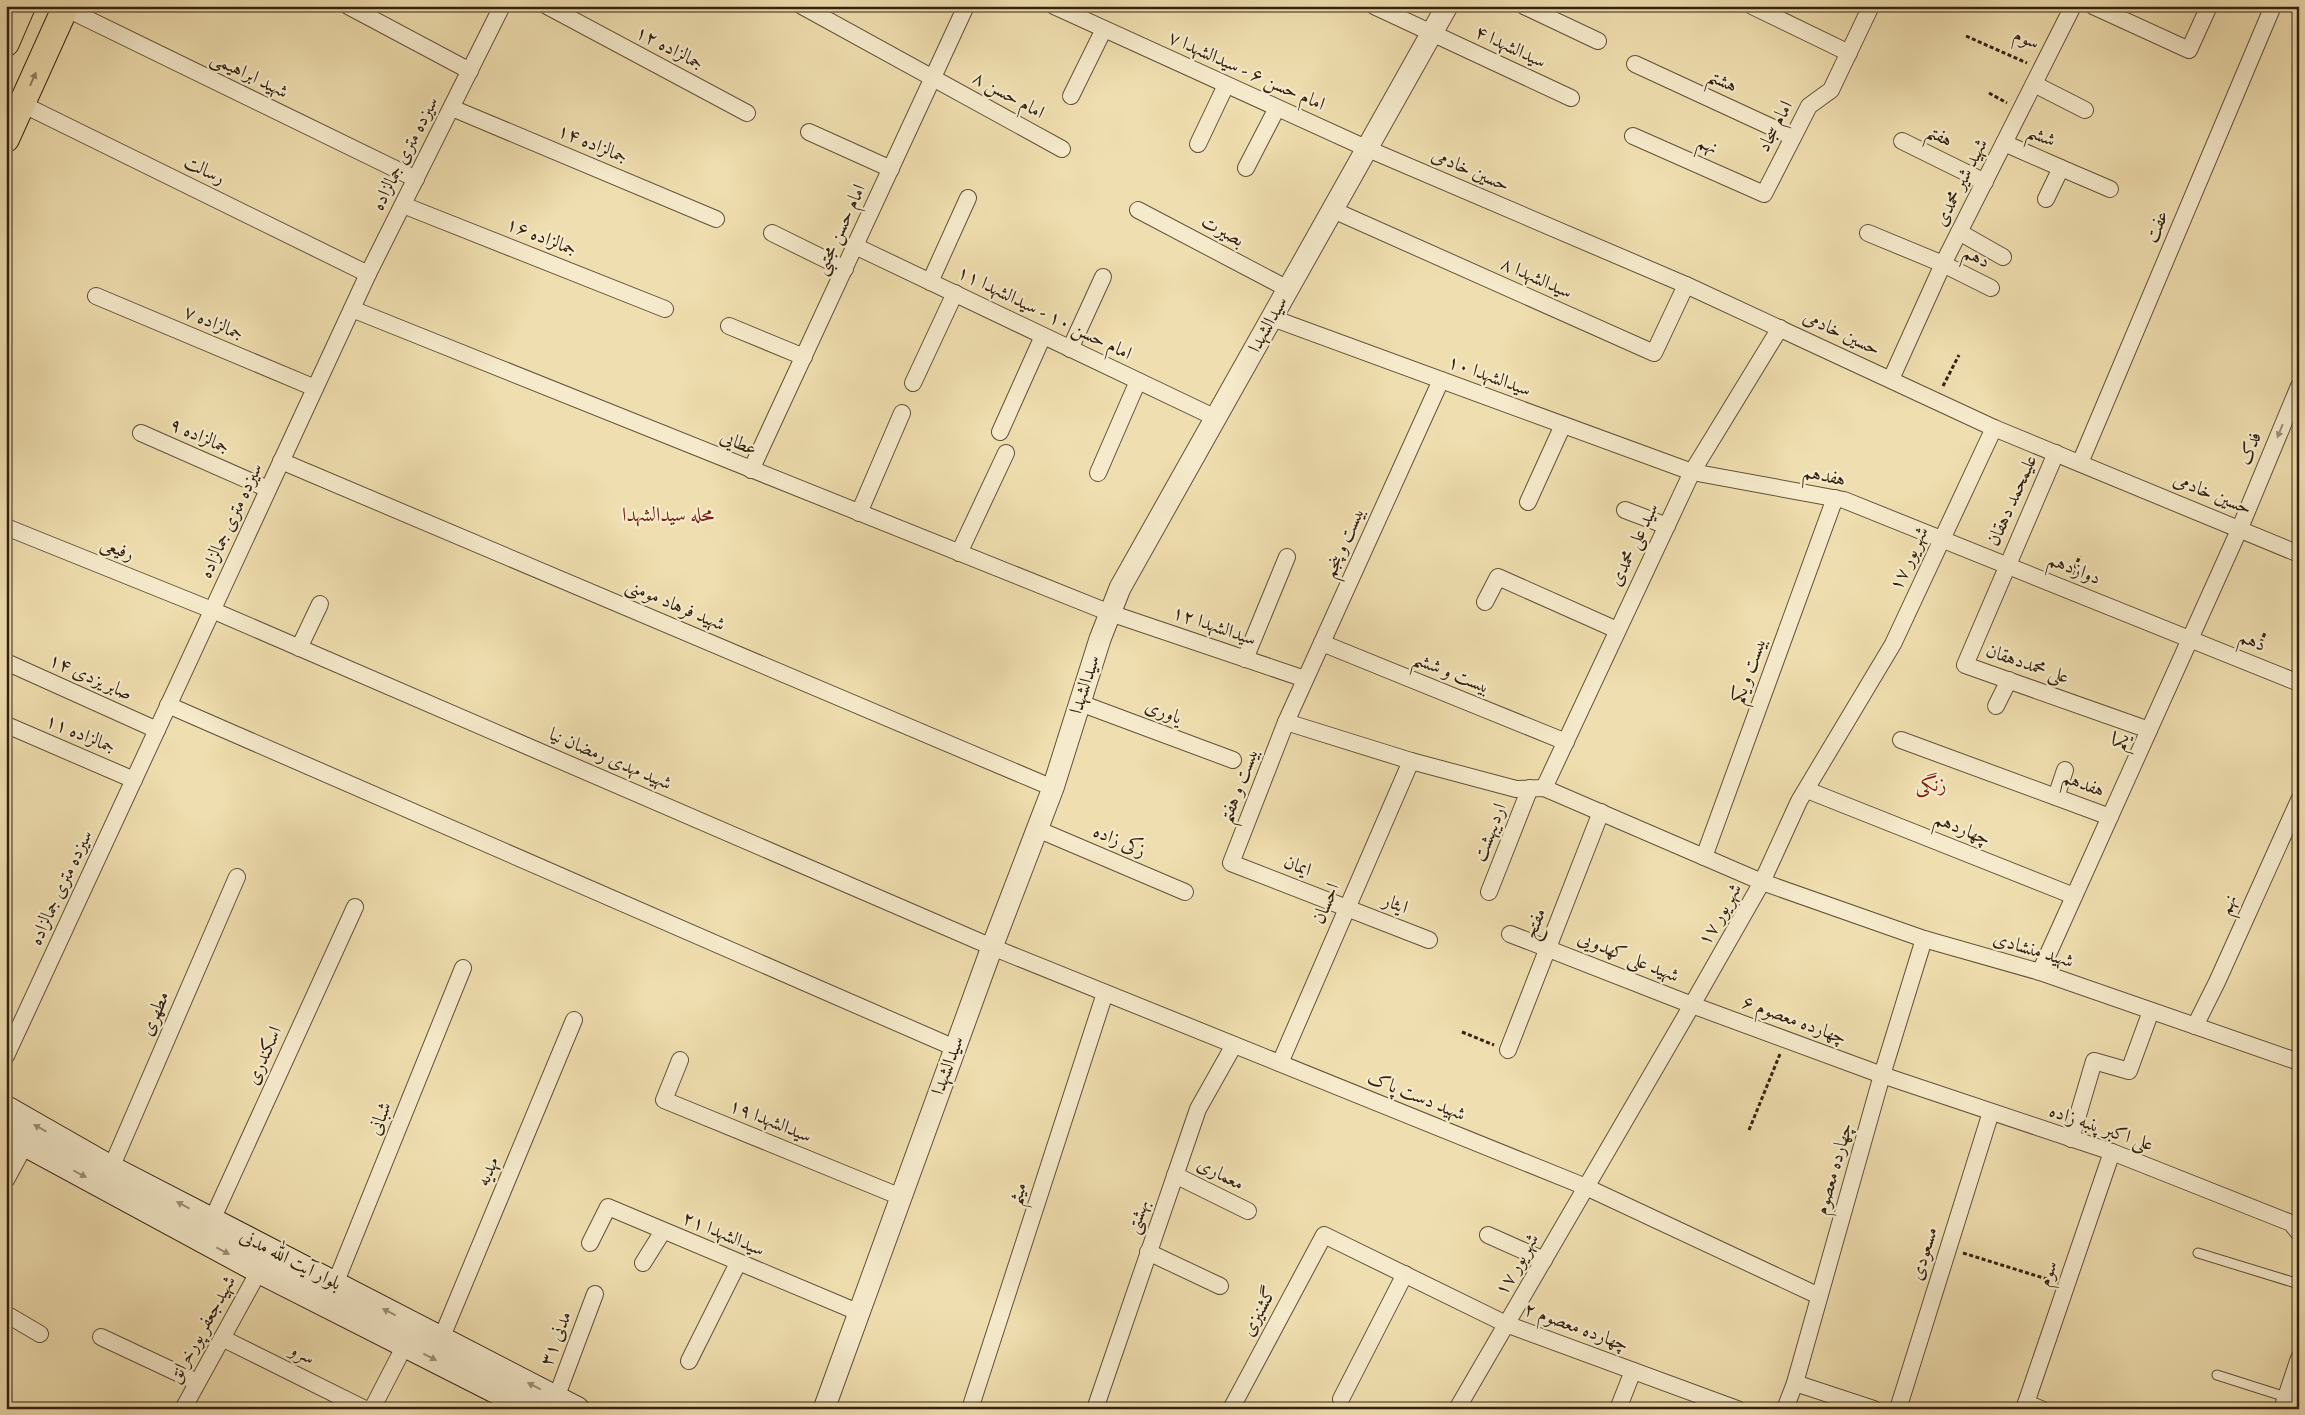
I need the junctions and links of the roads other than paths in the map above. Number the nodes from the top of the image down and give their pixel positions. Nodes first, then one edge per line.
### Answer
1 (22, 6) edge
2 (348, 6) edge
3 (502, 6) edge
4 (547, 6) edge
5 (802, 6) edge
6 (966, 6) edge
7 (1054, 6) edge
8 (1374, 6) edge
9 (1447, 6) edge
10 (1524, 6) edge
11 (1752, 6) edge
12 (1871, 6) edge
13 (2073, 6) edge
14 (2093, 6) edge
15 (2209, 6) edge
16 (2273, 6) edge
17 (66, 7) edge
18 (1104, 29) junction
19 (1432, 34) junction
20 (1598, 41) dead end
21 (6, 42) edge
22 (1849, 53) junction
23 (1635, 64) dead end
24 (470, 71) junction
25 (934, 78) junction
26 (2034, 84) junction
27 (1226, 85) junction
28 (1071, 96) dead end
29 (1571, 98) dead end
30 (22, 104) junction
31 (452, 108) junction
32 (1277, 108) junction
33 (2085, 110) dead end
34 (747, 113) dead end
35 (809, 132) dead end
36 (1633, 136) dead end
37 (1792, 137) junction
38 (6, 139) edge
39 (1902, 141) dead end
40 (2004, 143) junction
41 (1198, 144) dead end
42 (1062, 149) dead end
43 (1368, 149) junction
44 (1246, 168) dead end
45 (2061, 168) junction
46 (891, 169) junction
47 (416, 179) junction
48 (1985, 182) junction
49 (2110, 189) dead end
50 (1764, 194) joint
51 (968, 198) dead end
52 (2046, 199) dead end
53 (403, 205) junction
54 (1138, 210) dead end
55 (1333, 210) junction
56 (716, 219) dead end
57 (1959, 232) junction
58 (772, 233) dead end
59 (1868, 233) dead end
60 (855, 246) junction
61 (2003, 257) dead end
62 (1943, 264) junction
63 (844, 269) junction
64 (368, 274) junction
65 (1103, 277) dead end
66 (930, 282) junction
67 (1686, 285) junction
68 (1991, 288) dead end
69 (1288, 290) junction
70 (955, 294) junction
71 (96, 296) dead end
72 (352, 309) junction
73 (665, 309) dead end
74 (1272, 318) junction
75 (729, 326) dead end
76 (1780, 328) junction
77 (1044, 336) junction
78 (1070, 349) junction
79 (804, 357) junction
80 (1891, 379) junction
81 (1441, 380) junction
82 (1138, 381) junction
83 (914, 383) dead end
84 (2299, 386) edge
85 (315, 388) junction
86 (902, 413) dead end
87 (1216, 418) junction
88 (1563, 425) junction
89 (1994, 428) junction
90 (1000, 432) dead end
91 (141, 433) dead end
92 (1006, 453) dead end
93 (2056, 453) junction
94 (281, 461) junction
95 (2080, 463) junction
96 (751, 470) junction
97 (1692, 472) junction
98 (1098, 473) dead end
99 (268, 489) junction
100 (1835, 498) junction
101 (1528, 502) dead end
102 (1624, 510) dead end
103 (859, 513) junction
104 (1667, 526) junction
105 (6, 527) edge
106 (2240, 528) junction
107 (1942, 540) junction
108 (959, 553) junction
109 (2299, 554) edge
110 (1287, 557) dead end
111 (2007, 565) junction
112 (1485, 602) dead end
113 (320, 604) dead end
114 (212, 610) junction
115 (1110, 613) junction
116 (1617, 630) junction
117 (2191, 638) junction
118 (1322, 643) junction
119 (299, 648) junction
120 (1246, 659) junction
121 (6, 662) edge
122 (1306, 679) junction
123 (2009, 680) junction
124 (2299, 683) edge
125 (1080, 703) junction
126 (168, 705) junction
127 (1996, 706) dead end
128 (1286, 722) junction
129 (9, 726) dead end
130 (157, 730) junction
131 (2149, 730) junction
132 (1901, 740) dead end
133 (1566, 742) junction
134 (1233, 760) dead end
135 (1411, 761) junction
136 (2065, 770) dead end
137 (134, 780) junction
138 (1053, 788) junction
139 (1537, 788) junction
140 (1807, 790) junction
141 (2056, 797) junction
142 (2299, 800) edge
143 (1601, 812) junction
144 (2110, 817) junction
145 (1037, 829) junction
146 (1704, 857) junction
147 (1231, 863) joint
148 (237, 877) dead end
149 (1762, 882) junction
150 (1185, 892) dead end
151 (1489, 892) dead end
152 (2074, 896) junction
153 (355, 907) dead end
154 (1348, 908) junction
155 (1510, 934) dead end
156 (1429, 940) dead end
157 (1924, 940) junction
158 (992, 947) junction
159 (1548, 948) junction
160 (463, 968) dead end
161 (2040, 972) junction
162 (1105, 993) junction
163 (1692, 1005) junction
164 (2151, 1011) junction
165 (574, 1020) dead end
166 (2195, 1026) junction
167 (1234, 1044) junction
168 (955, 1048) junction
169 (1508, 1050) road end
170 (6, 1056) edge
171 (2297, 1056) edge
172 (680, 1060) dead end
173 (1280, 1063) junction
174 (1882, 1075) junction
175 (6, 1108) edge
176 (1991, 1112) junction
177 (2071, 1138) junction
178 (16, 1140) edge
179 (2112, 1152) junction
180 (111, 1168) junction
181 (1175, 1175) junction
182 (6, 1180) edge
183 (1586, 1187) junction
184 (901, 1197) junction
185 (1248, 1211) dead end
186 (212, 1220) junction
187 (663, 1231) junction
188 (2299, 1234) edge
189 (1324, 1235) joint
190 (1488, 1235) dead end
191 (590, 1243) dead end
192 (1148, 1252) junction
193 (2198, 1253) dead end
194 (1544, 1260) junction
195 (643, 1263) dead end
196 (738, 1263) junction
197 (259, 1270) junction
198 (1405, 1274) junction
199 (335, 1284) junction
200 (2299, 1284) edge
201 (1220, 1286) dead end
202 (595, 1294) dead end
203 (1819, 1296) junction
204 (860, 1313) junction
205 (6, 1314) edge
206 (1506, 1324) junction
207 (40, 1334) dead end
208 (101, 1337) dead end
209 (222, 1338) junction
210 (441, 1339) junction
211 (406, 1345) junction
212 (2299, 1358) edge
213 (689, 1361) dead end
214 (1633, 1370) junction
215 (2217, 1375) dead end
216 (197, 1382) junction
217 (1795, 1383) junction
218 (556, 1398) junction
219 (1340, 1399) dead end
220 (2284, 1403) edge
221 (2030, 1407) edge
222 (182, 1409) edge
223 (365, 1409) edge
224 (372, 1409) edge
225 (531, 1409) edge
226 (577, 1409) edge
227 (824, 1409) edge
228 (970, 1409) edge
229 (1095, 1409) edge
230 (1231, 1409) edge
231 (1457, 1409) edge
232 (1618, 1409) edge
233 (1738, 1409) edge
234 (1785, 1409) edge
235 (1874, 1409) edge
236 (1898, 1409) edge

1 - 21 main road
2 - 24 street
3 - 24 street, سیزده متری جمالزاده
4 - 34 street, جمالزاده ۱۲
5 - 25 street, امام حسن ۸
6 - 25 street, امام حسن مجتبی
7 - 18 street, امام حسن ۶ - سیدالشهدا ۷
8 - 19 street, سیدالشهدا ۴
9 - 19 street, سیدالشهدا
10 - 20 street
11 - 22 street
12 - 22 street, امام سجاد
13 - 26 street, شهید شیر محمدی
14 - 15 street
16 - 95 street, عفت
30 -> 17 main road
17 - 47 street, شهید ابراهیمی
18 - 27 street, امام حسن ۶ - سیدالشهدا ۷
18 - 28 street
19 - 29 street, سیدالشهدا ۴
19 - 43 street, سیدالشهدا
22 - 37 street, امام سجاد
23 - 37 street, هشتم
24 - 31 street, سیزده متری جمالزاده
25 - 42 street, امام حسن ۸
25 - 46 street, امام حسن مجتبی
26 - 33 street
26 - 40 street, شهید شیر محمدی
27 - 32 street, امام حسن ۶ - سیدالشهدا ۷
27 - 41 street
30 - 38 main road
30 - 64 street, رسالت
31 - 47 street, سیزده متری جمالزاده
31 - 56 street, جمالزاده ۱۴
32 - 43 street, امام حسن ۶ - سیدالشهدا ۷
32 - 44 street
35 - 46 street
36 - 50 street, نهم
37 - 50 street, امام سجاد
39 - 48 street, هفتم
40 - 45 street, ششم
40 - 48 street, شهید شیر محمدی
43 - 55 street, سیدالشهدا
43 - 67 street, حسین خادمی
45 - 49 street, ششم
45 - 52 street, ششم
46 - 60 street, امام حسن مجتبی
47 - 53 street, سیزده متری جمالزاده
48 - 57 street, شهید شیر محمدی
51 - 66 street
53 - 64 street, سیزده متری جمالزاده
53 - 73 street, جمالزاده ۱۶
54 - 69 street, بصیرت
55 - 67 street, سیدالشهدا ۸
55 - 69 street, سیدالشهدا
57 - 61 street
57 - 62 street, شهید شیر محمدی
58 - 63 street
59 - 62 street
60 - 63 street, امام حسن مجتبی
60 - 66 street, امام حسن ۱۰ - سیدالشهدا ۱۱
62 - 68 street, دهم
62 - 80 street, شهید شیر محمدی
63 - 79 street, امام حسن مجتبی
64 - 72 street, سیزده متری جمالزاده
65 - 78 street
66 - 70 street, امام حسن ۱۰ - سیدالشهدا ۱۱
67 - 76 street, حسین خادمی
69 - 74 street, سیدالشهدا
70 - 77 street, امام حسن ۱۰ - سیدالشهدا ۱۱
70 - 83 street
71 - 85 street, جمالزاده ۷
72 - 85 street, سیزده متری جمالزاده
72 - 96 street, عطایی
74 - 81 street, سیدالشهدا ۱۰
74 - 87 street, سیدالشهدا
75 - 79 street
76 - 80 street, حسین خادمی
76 - 97 street, سید علی محمدی
77 - 78 street, امام حسن ۱۰ - سیدالشهدا ۱۱
77 - 90 street
78 - 82 street, امام حسن ۱۰ - سیدالشهدا ۱۱
79 - 96 street, امام حسن مجتبی
80 - 89 street, حسین خادمی
81 - 88 street, سیدالشهدا ۱۰
81 - 118 street, بیست و پنجم
82 - 87 street, امام حسن ۱۰ - سیدالشهدا ۱۱
82 - 98 street
84 -> 106 street, فدک
85 - 94 street, سیزده متری جمالزاده
86 - 103 street
87 - 115 street, سیدالشهدا
88 - 97 street, سیدالشهدا ۱۰
88 - 101 street
89 - 93 street, حسین خادمی
89 - 107 street, ۱۷ شهریور
91 - 99 street, جمالزاده ۹
92 - 108 street
93 - 95 street, حسین خادمی
93 - 111 street, علیمحمد دهقان
94 - 99 street, سیزده متری جمالزاده
94 - 138 street, شهید فرهاد مومنی
95 - 106 street, حسین خادمی
96 - 103 street, عطایی
97 - 100 street, هفدهم
97 - 104 street, سید علی محمدی
99 - 114 street, سیزده متری جمالزاده
100 - 107 street, هفدهم
100 - 146 street, بیست و یکم
102 - 104 street
103 - 108 street, عطایی
104 - 116 street, سید علی محمدی
105 - 114 street, رفیعی
106 - 109 street, حسین خادمی
106 - 117 street, یکم
107 - 111 street, دوازدهم
107 - 140 street, ۱۷ شهریور
108 - 115 street, عطایی
110 - 120 street
111 - 117 street, دوازدهم
111 - 123 street, علی محمددهقان
112 - 116 street
113 - 119 street
114 - 119 street, شهید مهدی رمضان نیا
114 - 126 street, سیزده متری جمالزاده
115 - 120 street, سیدالشهدا ۱۲
115 - 125 street, سیدالشهدا
116 - 133 street, سید علی محمدی
117 - 124 street, دهم
117 - 131 street, یکم
118 - 122 street, بیست و پنجم
118 - 133 street, بیست و ششم
119 - 158 street, شهید مهدی رمضان نیا
120 - 122 street, سیدالشهدا ۱۲
121 - 130 street, صابر یزدی ۱۴
122 - 128 street, بیست و پنجم
123 - 127 street
123 - 131 street, علی محمددهقان
125 - 134 street, یاوری
125 - 138 street, سیدالشهدا
126 - 130 street, سیزده متری جمالزاده
126 - 168 street
128 - 135 street, شهید منشادی
128 - 147 street, بیست و هفتم
129 - 137 street, جمالزاده ۱۱
130 - 137 street, سیزده متری جمالزاده
131 - 144 street, یکم
132 - 141 street, هفدهم
133 - 139 street, سید علی محمدی
135 - 139 street, شهید منشادی
135 - 154 street, احسان
136 - 141 street
137 - 170 street, سیزده متری جمالزاده
138 - 145 street, سیدالشهدا
139 - 143 street, شهید منشادی
139 - 151 street, اردیبهشت
140 - 149 street, ۱۷ شهریور
140 - 152 street, چهاردهم
141 - 144 street, هفدهم
142 - 166 street, نهم
143 - 146 street, شهید منشادی
143 - 159 street, مفتح
144 - 152 street, یکم
145 - 150 street, زکی زاده
145 - 158 street, سیدالشهدا
146 - 149 street, شهید منشادی
147 - 154 street, ایمان
148 - 180 street, مطهری
149 - 157 street, شهید منشادی
149 - 163 street, ۱۷ شهریور
152 - 161 street, یکم
153 - 186 street, اسکندری
154 - 156 street, ایثار
154 - 173 street, احسان
155 - 159 street, شهید علی کهدویی
157 - 161 street, شهید منشادی
157 - 174 street, چهارده معصوم
158 - 162 street, شهید دست پاک
158 - 168 street, سیدالشهدا
159 - 163 street, شهید علی کهدویی
159 - 169 street, مفتح
160 - 199 street, شبانی
161 - 164 street, شهید منشادی
162 - 167 street, شهید دست پاک
162 - 228 street, میثم
163 - 174 street, چهارده معصوم ۶
163 - 183 street, ۱۷ شهریور
164 - 166 street, شهید منشادی
164 - 177 street
165 - 210 street, مهدیه
166 - 171 street, شهید منشادی
167 - 173 street, شهید دست پاک
167 - 181 street, بهشتی
168 - 184 street, سیدالشهدا
172 - 184 street, سیدالشهدا ۱۹
173 - 183 street, شهید دست پاک
174 - 176 street, علی اکبر پنبه زاده
174 - 203 street, چهارده معصوم
180 -> 175 main road, بلوار آیت الله مدنی
176 - 177 street, علی اکبر پنبه زاده
176 - 236 street, مسعودی
177 - 179 street, علی اکبر پنبه زاده
178 - 182 street
178 -> 197 main road, بلوار آیت الله مدنی
179 - 188 street, علی اکبر پنبه زاده
179 - 221 street, سوم
186 -> 180 main road, بلوار آیت الله مدنی
181 - 185 street, معماری
181 - 192 street, بهشتی
183 - 194 street, ۱۷ شهریور
183 - 203 street, شهید دست پاک
184 - 204 street, سیدالشهدا
186 - 199 main road, بلوار آیت الله مدنی
187 - 191 street, سیدالشهدا ۲۱
187 - 195 street
187 - 196 street, سیدالشهدا ۲۱
189 - 198 street, چهارده معصوم ۲
189 - 230 street, گشنیزی
190 - 194 street
192 - 201 street
192 - 229 street, بهشتی
193 - 200 lane
194 - 206 street, ۱۷ شهریور
196 - 204 street, سیدالشهدا ۲۱
196 - 213 street
197 - 209 street, شهیدجعفر پورخرانق
197 - 211 main road, بلوار آیت الله مدنی
198 - 206 street, چهارده معصوم ۲
198 - 219 street
210 -> 199 main road, بلوار آیت الله مدنی
202 - 218 street, مدنی ۳۱
203 - 217 street, چهارده معصوم
204 - 227 street, سیدالشهدا
205 - 207 street
206 - 214 street, چهارده معصوم ۲
206 - 231 street, ۱۷ شهریور
208 - 216 street
209 - 216 street, شهیدجعفر پورخرانق
209 - 223 street, سرو
218 -> 210 main road, بلوار آیت الله مدنی
211 - 224 street
211 -> 225 main road, بلوار آیت الله مدنی
212 - 220 street
214 - 232 street
214 - 233 street, چهارده معصوم ۲
215 - 220 lane
216 - 222 street, شهیدجعفر پورخرانق
217 - 234 street, چهارده معصوم
217 - 235 street
218 - 226 main road, بلوار آیت الله مدنی

